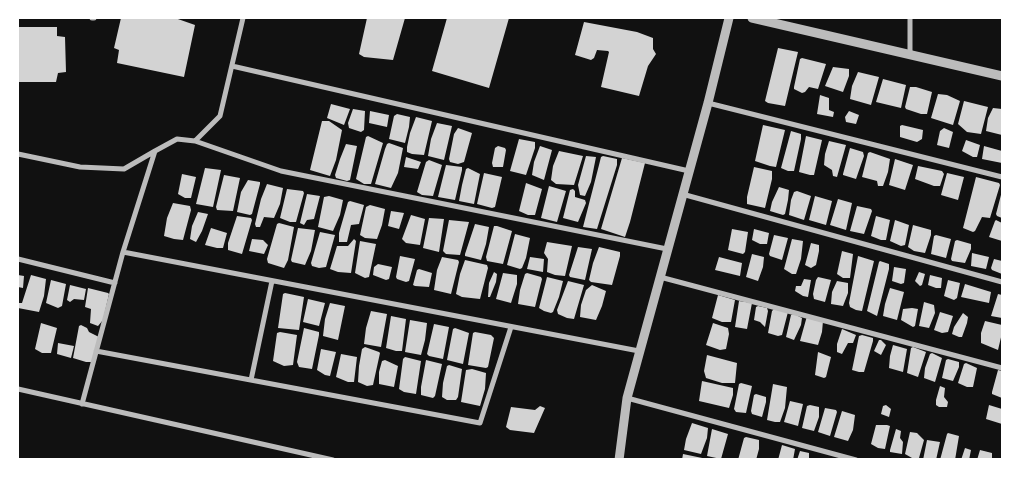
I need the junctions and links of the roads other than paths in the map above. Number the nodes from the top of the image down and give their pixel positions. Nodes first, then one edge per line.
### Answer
1 (243, 18) edge
2 (730, 18) edge
3 (752, 18) edge
4 (910, 18) edge
5 (910, 54) junction
6 (232, 66) junction
7 (1002, 76) edge
8 (708, 104) junction
9 (195, 141) junction
10 (154, 151) junction
11 (18, 154) edge
12 (689, 171) junction
13 (1002, 177) edge
14 (682, 194) junction
15 (667, 249) junction
16 (123, 252) junction
17 (18, 259) edge
18 (660, 276) junction
19 (272, 281) junction
20 (1002, 282) edge
21 (115, 283) junction
22 (511, 327) junction
23 (96, 351) junction
24 (639, 352) junction
25 (1002, 368) edge
26 (251, 380) junction
27 (18, 389) edge
28 (627, 398) junction
29 (82, 404) junction
30 (333, 460) edge
31 (619, 460) edge
32 (856, 460) edge

1 - 6 street
2 - 8 street
3 - 5 street
4 - 5 street
5 - 7 street
6 - 9 street
6 - 12 street
8 - 12 street
8 - 13 street
9 - 10 street
9 - 15 street
10 - 11 street
10 - 16 street
12 - 14 street
14 - 15 street
14 - 20 street
15 - 18 street
16 - 19 street
16 - 21 street
17 - 21 street
18 - 24 street
18 - 25 street
19 - 22 street
19 - 26 street
21 - 23 street
22 - 24 street
22 - 26 street
23 - 26 street
23 - 29 street
24 - 28 street
27 - 29 street
28 - 31 street
28 - 32 street
29 - 30 street

